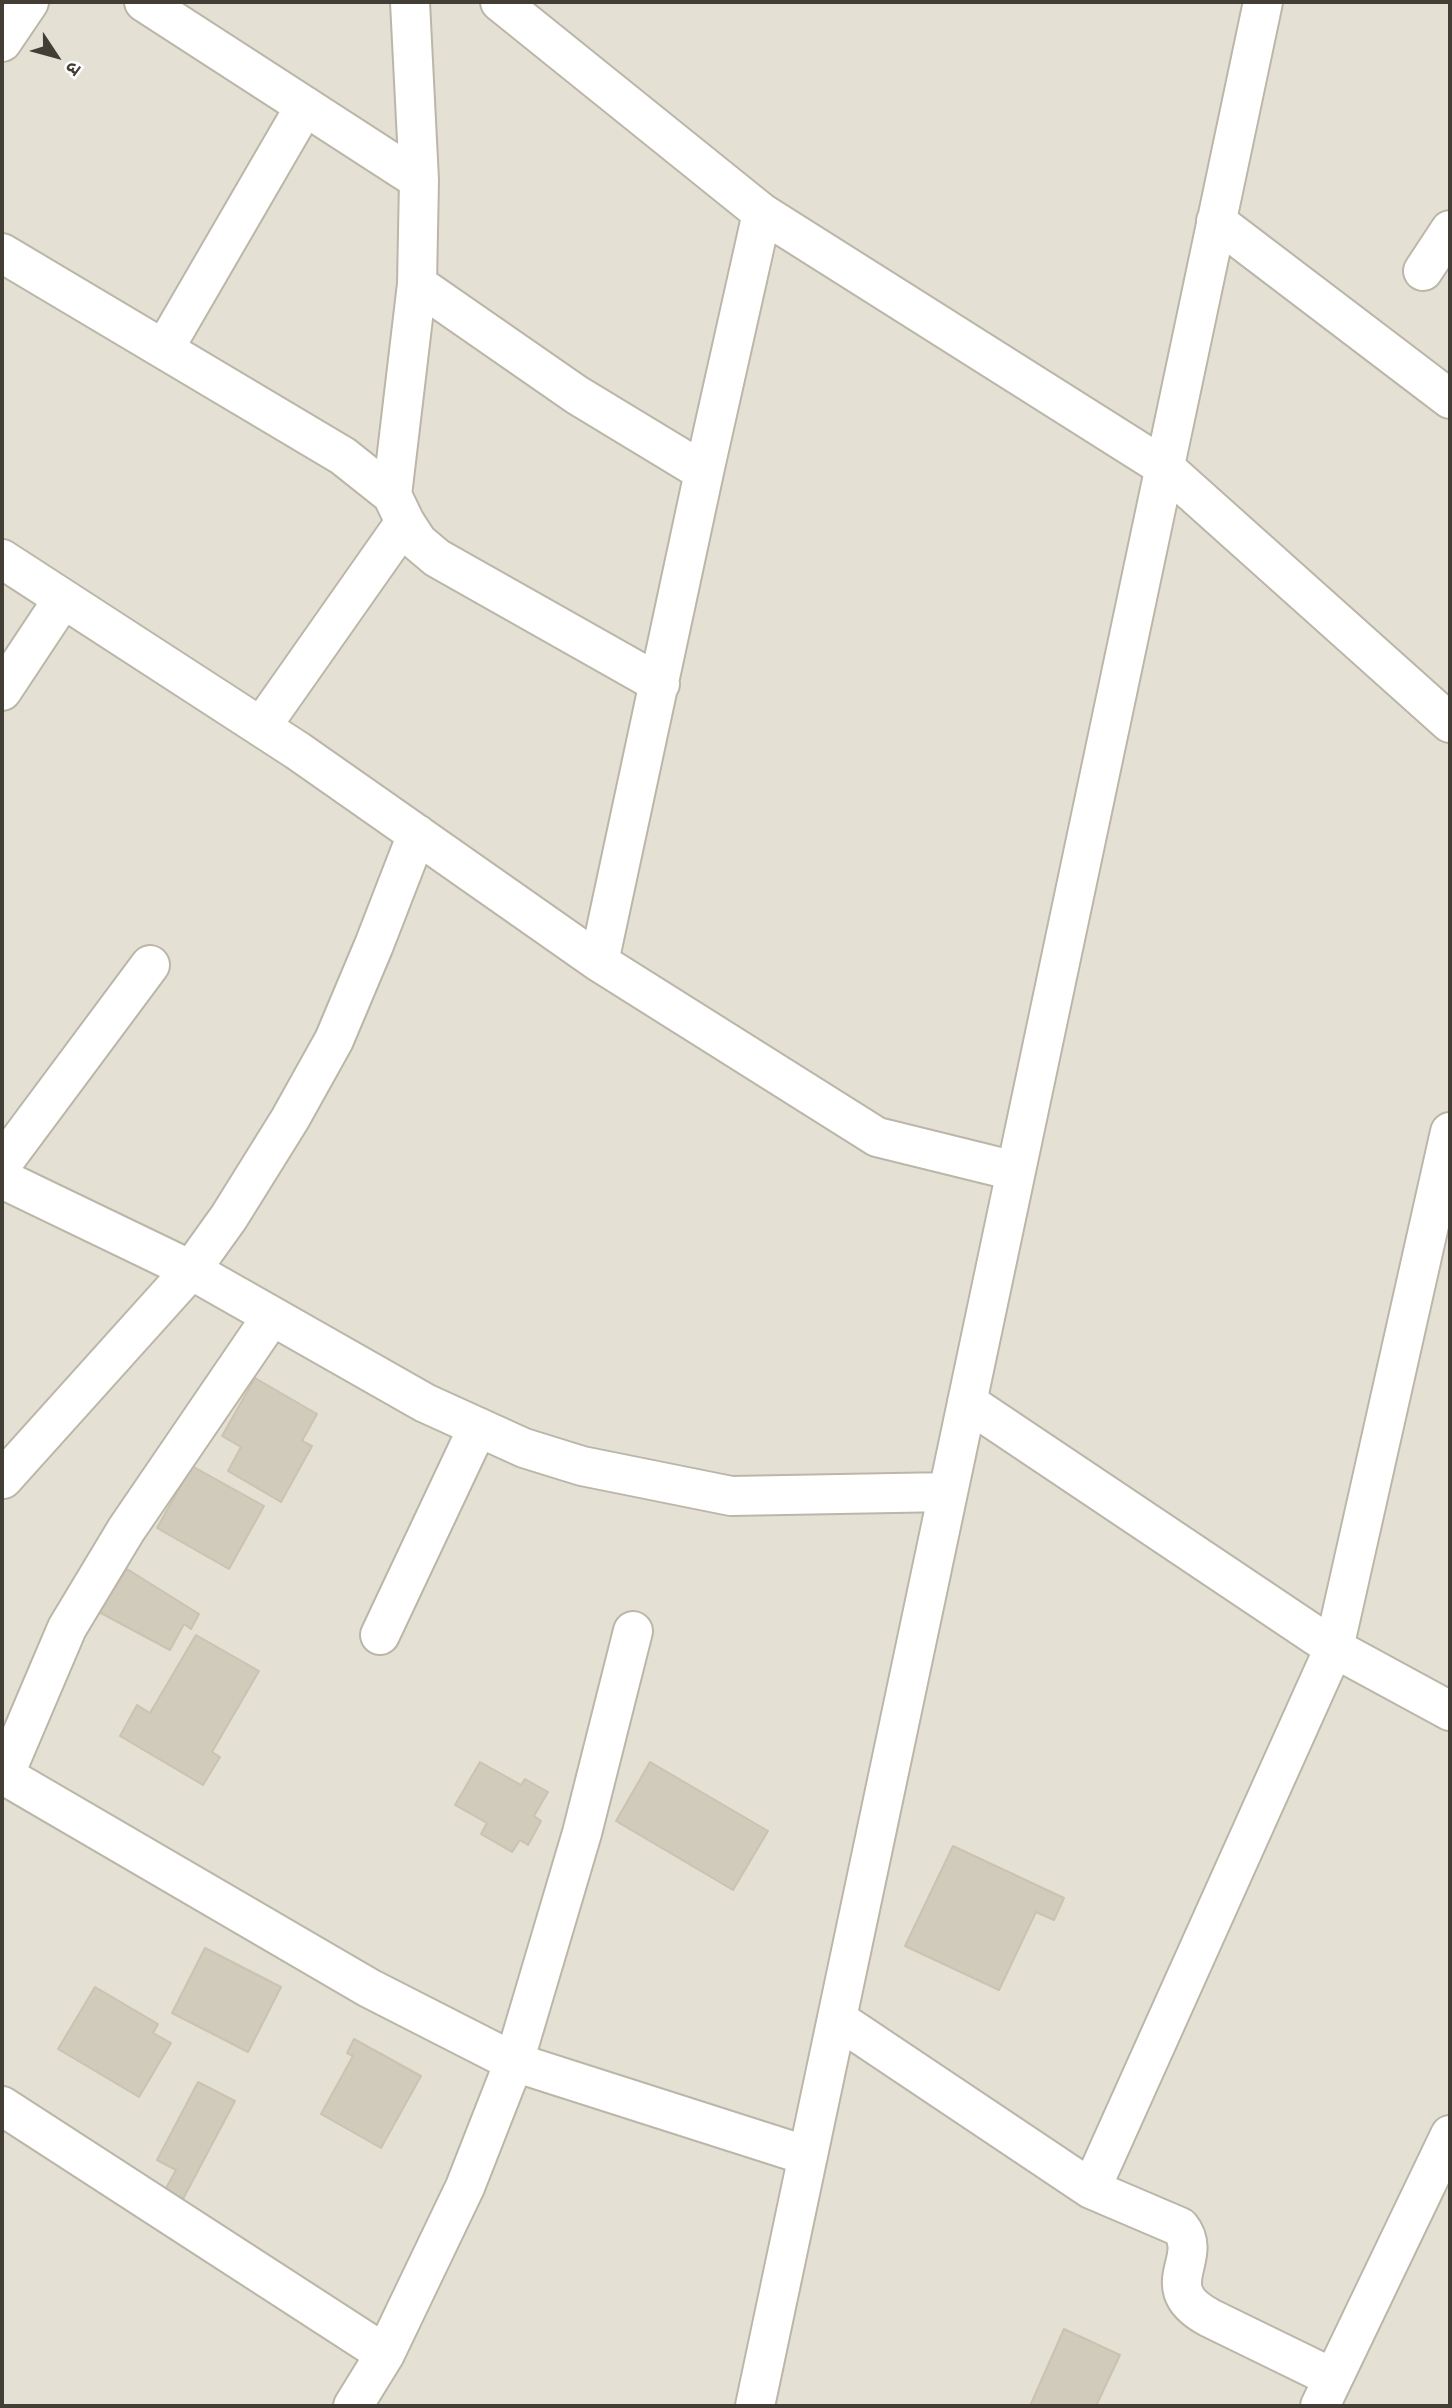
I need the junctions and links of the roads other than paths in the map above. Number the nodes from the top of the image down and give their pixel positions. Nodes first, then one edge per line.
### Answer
1 (29, 2) edge
2 (144, 2) edge
3 (410, 2) edge
4 (500, 2) edge
5 (1253, 6) edge
6 (2, 42) edge
7 (305, 106) junction
8 (419, 180) junction
9 (762, 213) junction
10 (1216, 221) junction
11 (1450, 230) edge
12 (2, 253) edge
13 (1423, 271) dead end
14 (417, 284) junction
15 (164, 349) junction
16 (1450, 399) edge
17 (1164, 467) junction
18 (704, 472) junction
19 (398, 509) junction
20 (2, 559) edge
21 (64, 599) junction
22 (660, 684) junction
23 (2, 691) edge
24 (1450, 723) edge
25 (261, 727) junction
26 (417, 834) junction
27 (599, 962) junction
28 (150, 965) dead end
29 (1450, 1132) edge
30 (2, 1164) edge
31 (1015, 1171) junction
32 (2, 1179) edge
33 (191, 1270) junction
34 (272, 1317) junction
35 (967, 1402) junction
36 (478, 1427) junction
37 (3, 1479) edge
38 (948, 1492) junction
39 (633, 1631) dead end
40 (380, 1635) dead end
41 (1334, 1648) junction
42 (1450, 1710) edge
43 (3, 1775) edge
44 (837, 2019) junction
45 (513, 2062) junction
46 (2, 2106) edge
47 (1450, 2135) edge
48 (808, 2155) junction
49 (1091, 2189) junction
50 (385, 2354) junction
51 (1327, 2392) edge
52 (353, 2406) edge
53 (755, 2406) edge

1 - 6 street
2 - 7 street
3 - 8 street
4 - 9 street
5 - 10 street
7 - 8 street
7 - 15 street
8 - 14 street
9 - 17 street
9 - 18 street
10 - 16 street
10 - 17 street
11 - 13 street
12 - 15 street
14 - 18 street
14 - 19 street
15 - 19 street
17 - 24 street
17 - 31 street
18 - 22 street
19 - 22 street
19 - 25 street
20 - 21 street
21 - 23 street
21 - 25 street
22 - 27 street
25 - 26 street
26 - 27 street
26 - 33 street
27 - 31 street
28 - 30 street
29 - 41 street
31 - 35 street
32 - 33 street
33 - 34 street
33 - 37 street
34 - 36 street
34 - 43 street
35 - 38 street
35 - 41 street
36 - 38 street
36 - 40 street
38 - 44 street
39 - 45 street
41 - 42 street
41 - 49 street
43 - 45 street
44 - 48 street
44 - 49 street
45 - 48 street
45 - 50 street
46 - 50 street
47 - 51 street
48 - 53 street
49 - 51 street
50 - 52 street

